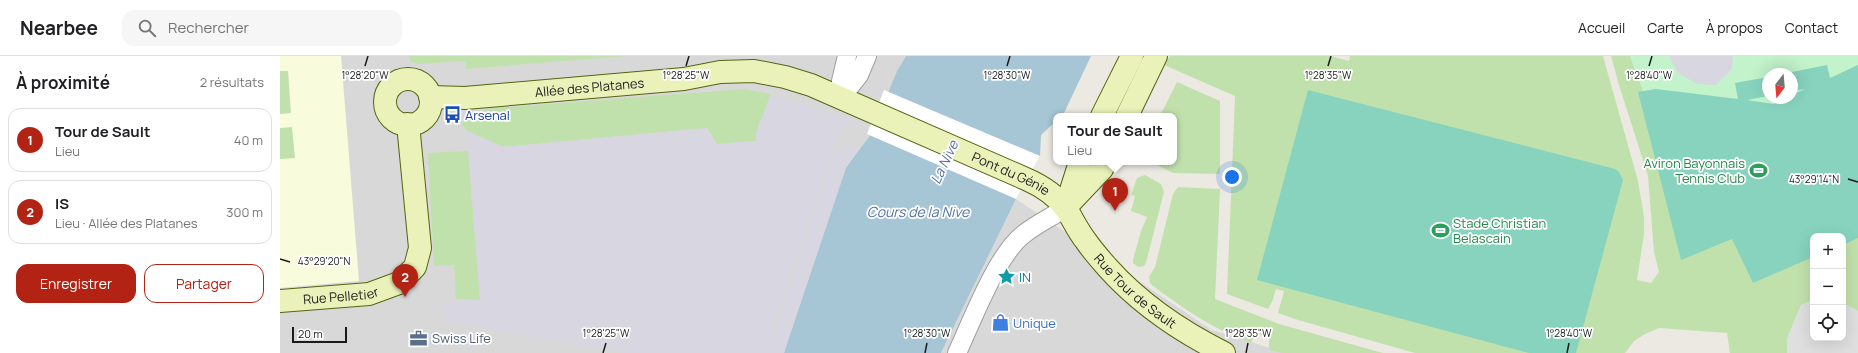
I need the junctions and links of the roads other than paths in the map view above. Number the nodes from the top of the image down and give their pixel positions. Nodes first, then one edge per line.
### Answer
1 (847, 56) edge
2 (867, 56) edge
3 (1132, 56) edge
4 (1156, 56) edge
5 (430, 97) junction
6 (841, 98) junction
7 (1104, 113) edge
8 (1128, 113) edge
9 (408, 124) junction
10 (1079, 165) edge
11 (1104, 165) edge
12 (1065, 208) junction
13 (280, 301) edge
14 (957, 353) edge
15 (1224, 353) edge

1 - 6 street
2 - 6 street
3 - 7 street
4 - 8 street
5 - 6 street, Allée des Platanes
5 - 9 street
5 - 9 street
6 - 12 street, Pont du Génie
9 - 13 street, Rue Pelletier
10 - 12 street
11 - 12 street
12 - 14 street
12 - 15 street, Rue Tour de Sault

